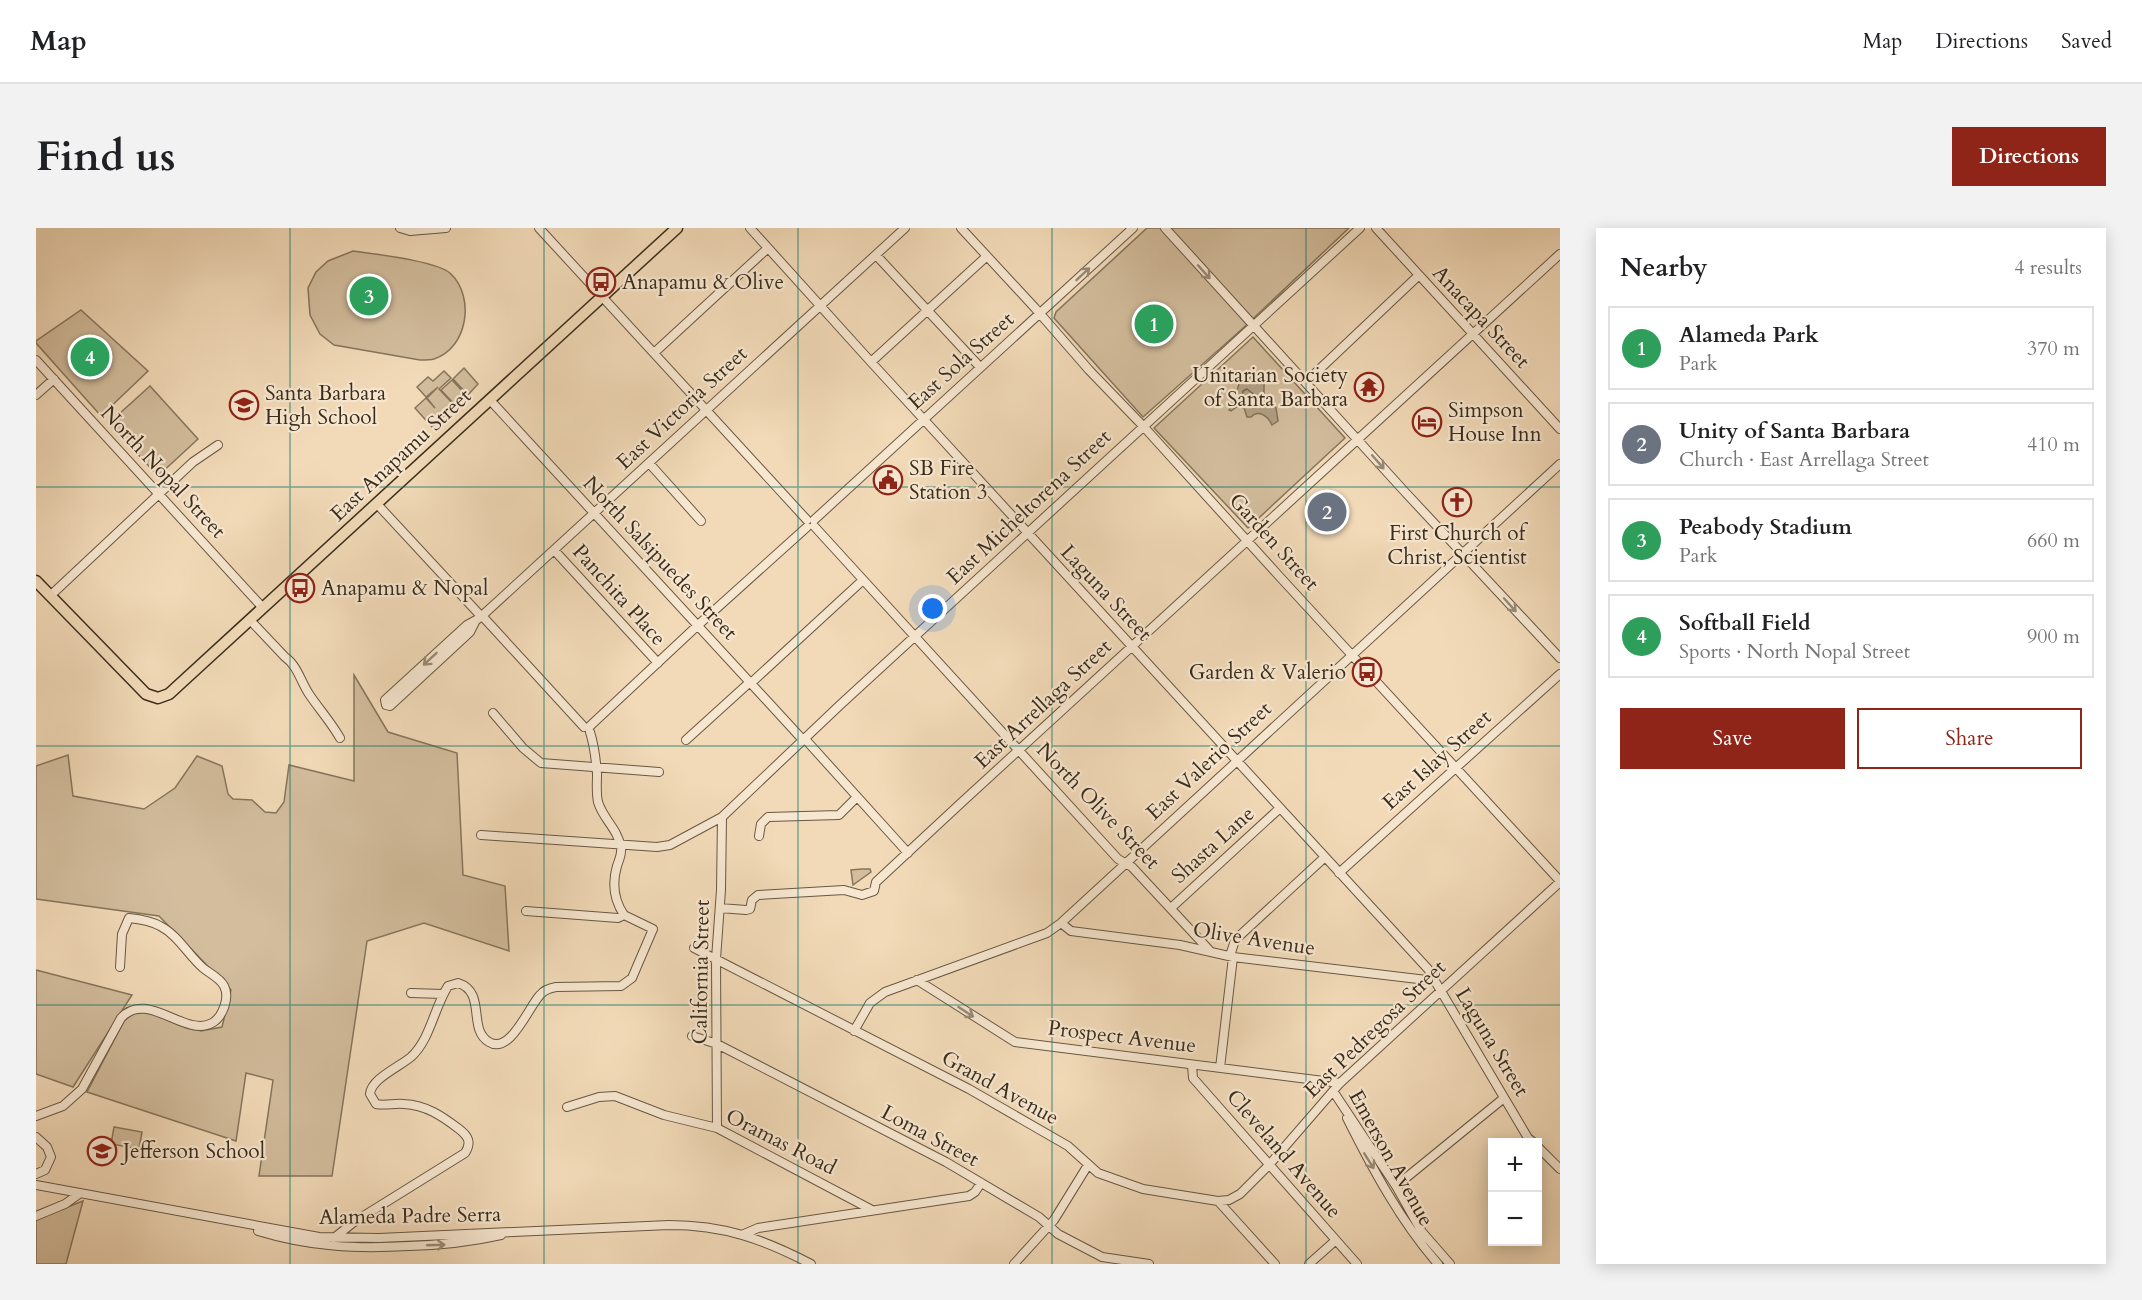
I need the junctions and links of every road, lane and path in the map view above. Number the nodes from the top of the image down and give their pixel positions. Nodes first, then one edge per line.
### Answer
1 (400, 228) edge
2 (444, 228) edge
3 (539, 228) edge
4 (677, 228) edge
5 (750, 228) edge
6 (905, 228) edge
7 (961, 228) edge
8 (1133, 228) edge
9 (1165, 228) edge
10 (1360, 228) edge
11 (1376, 228) edge
12 (768, 248) junction
13 (1560, 254) edge
14 (876, 255) junction
15 (987, 256) junction
16 (1418, 276) junction
17 (602, 297) junction
18 (820, 306) junction
19 (928, 310) junction
20 (1040, 313) junction
21 (1255, 325) junction
22 (1473, 333) junction
23 (654, 353) junction
24 (36, 360) edge
25 (871, 362) junction
26 (980, 367) junction
27 (54, 379) junction
28 (1306, 382) junction
29 (36, 395) edge
30 (490, 400) junction
31 (707, 410) junction
32 (924, 419) junction
33 (1144, 427) junction
34 (1560, 429) edge
35 (1358, 438) junction
36 (218, 445) dead end
37 (649, 463) junction
38 (1560, 464) edge
39 (159, 494) junction
40 (377, 504) junction
41 (594, 513) junction
42 (701, 521) dead end
43 (811, 523) junction
44 (1028, 533) junction
45 (1248, 540) junction
46 (554, 550) junction
47 (1463, 552) junction
48 (863, 580) junction
49 (36, 581) edge
50 (50, 596) junction
51 (263, 608) junction
52 (480, 618) junction
53 (250, 620) junction
54 (697, 626) junction
55 (915, 637) junction
56 (1132, 647) junction
57 (1352, 656) junction
58 (1560, 658) edge
59 (658, 663) junction
60 (1560, 674) edge
61 (751, 682) junction
62 (493, 712) dead end
63 (588, 728) junction
64 (340, 738) dead end
65 (686, 740) dead end
66 (804, 740) junction
67 (1019, 751) junction
68 (1236, 760) junction
69 (1454, 768) junction
70 (597, 769) junction
71 (659, 772) dead end
72 (857, 797) junction
73 (1280, 808) junction
74 (722, 817) junction
75 (481, 835) dead end
76 (759, 836) dead end
77 (620, 845) junction
78 (908, 853) junction
79 (1325, 857) junction
80 (1125, 863) junction
81 (1340, 873) junction
82 (1560, 881) edge
83 (720, 908) junction
84 (1171, 908) junction
85 (526, 911) dead end
86 (624, 915) junction
87 (1061, 923) junction
88 (693, 948) dead end
89 (1210, 951) junction
90 (1232, 956) junction
91 (716, 959) junction
92 (120, 967) dead end
93 (917, 980) junction
94 (1438, 985) junction
95 (411, 993) dead end
96 (443, 994) junction
97 (854, 1031) junction
98 (692, 1036) dead end
99 (717, 1044) junction
100 (1192, 1065) junction
101 (1220, 1068) junction
102 (1340, 1083) junction
103 (1333, 1091) junction
104 (1504, 1098) junction
105 (567, 1107) dead end
106 (36, 1116) edge
107 (717, 1128) junction
108 (36, 1137) edge
109 (1528, 1138) edge
110 (1542, 1151) edge
111 (1088, 1165) junction
112 (1269, 1165) junction
113 (1560, 1169) edge
114 (36, 1174) edge
115 (981, 1183) junction
116 (36, 1185) edge
117 (1396, 1186) junction
118 (36, 1190) edge
119 (79, 1194) junction
120 (1218, 1200) junction
121 (872, 1210) junction
122 (36, 1216) edge
123 (234, 1222) junction
124 (1049, 1225) junction
125 (516, 1232) junction
126 (744, 1234) junction
127 (334, 1238) junction
128 (1336, 1240) junction
129 (811, 1264) edge
130 (1014, 1264) edge
131 (1149, 1264) edge
132 (1275, 1264) edge
133 (1309, 1264) edge
134 (1357, 1264) edge
135 (1438, 1264) edge
136 (1450, 1264) edge

1 - 2 street
3 - 17 street, North Olive Street
4 - 17 main road, East Anapamu Street
5 - 12 street, Laguna Street
6 - 14 street, East Victoria Street
7 - 15 street, Garden Street
20 -> 8 street, East Sola Street
9 -> 21 street
10 - 21 street, East Micheltorena Street
11 - 16 street, Anacapa Street
12 - 18 street, Laguna Street
12 - 23 street
13 - 22 street, East Arrellaga Street
14 - 18 street, East Victoria Street
14 - 19 street
15 - 19 street
15 - 20 street, Garden Street
16 - 22 street, Anacapa Street
16 - 28 street
17 - 23 street, North Olive Street
17 - 30 main road, East Anapamu Street
18 - 25 street, Laguna Street
18 - 31 street, East Victoria Street
19 - 25 street
19 - 26 street
20 - 26 street, East Sola Street
20 - 33 street, Garden Street
21 - 28 street
21 - 33 street, East Micheltorena Street
22 - 34 street, Anacapa Street
22 - 35 street, East Arrellaga Street
23 - 31 street, North Olive Street
24 - 27 street, North Nopal Street
25 - 32 street, Laguna Street
26 - 32 street, East Sola Street
27 - 29 street
27 - 39 street, North Nopal Street
28 - 35 street
30 - 40 main road, East Anapamu Street
30 - 41 street, North Salsipuedes Street
31 - 37 street, East Victoria Street
31 - 43 street, North Olive Street
32 - 43 street, East Sola Street
32 - 44 street, Laguna Street
33 - 44 street, East Micheltorena Street
33 - 45 street, Garden Street
35 - 45 street, East Arrellaga Street
35 -> 47 street
36 - 39 street
37 - 41 street, East Victoria Street
37 - 42 street
38 - 47 street, East Valerio Street
39 - 50 street
39 - 51 street, North Nopal Street
40 - 51 main road, East Anapamu Street
40 - 52 street
41 - 46 street, East Victoria Street
41 - 54 street, North Salsipuedes Street
43 - 48 street, North Olive Street
43 - 54 street, East Sola Street
44 - 55 street, East Micheltorena Street
44 - 56 street, Laguna Street
45 - 56 street, East Arrellaga Street
45 - 57 street, Garden Street
46 - 52 street, East Victoria Street
46 - 59 street, Panchita Place
47 - 57 street, East Valerio Street
47 -> 58 street
48 - 55 street, North Olive Street
48 - 61 street
49 - 50 main road
50 - 53 main road, East Anapamu Street
51 - 53 main road, East Anapamu Street
52 -> 52 street, East Victoria Street
52 - 63 street
53 - 64 street
54 - 59 street, East Sola Street
54 - 61 street, North Salsipuedes Street
55 - 66 street, East Micheltorena Street
55 - 67 street, North Olive Street
56 - 67 street, East Arrellaga Street
56 - 68 street, Laguna Street
57 - 68 street, East Valerio Street
57 - 69 street, Garden Street
59 - 63 street, East Sola Street
60 - 69 street, East Islay Street
61 - 65 street
61 - 66 street, North Salsipuedes Street
62 - 70 street
63 - 70 street
66 - 72 street, North Salsipuedes Street
66 - 74 street, East Micheltorena Street
67 - 78 street, East Arrellaga Street
67 - 80 street, North Olive Street
68 - 73 street, Laguna Street
68 - 80 street, East Valerio Street
69 - 81 street, East Islay Street
69 - 82 street, Garden Street
70 - 71 street
70 - 77 street
72 - 76 street
72 - 78 street, North Salsipuedes Street
73 - 79 street, Laguna Street
73 - 84 street, Shasta Lane
74 - 77 street, East Micheltorena Street
74 - 83 street, California Street
75 - 77 street, East Micheltorena Street
77 - 86 street
78 - 83 street, East Arrellaga Street
79 - 81 street, Laguna Street
79 - 90 street
80 - 84 street, North Olive Street
80 - 87 street, East Valerio Street
81 - 94 street, Laguna Street
82 - 94 street, East Pedregosa Street
83 - 91 street, California Street
84 - 89 street, North Olive Street
85 - 86 street
86 - 96 street
87 - 89 street, Olive Avenue
87 - 93 street, East Valerio Street
88 - 91 street, Grand Avenue
89 - 90 street, Olive Avenue
90 - 94 street, Olive Avenue
90 - 101 street
91 - 97 street, Grand Avenue
91 - 99 street, California Street
92 - 106 street
93 - 97 street, East Valerio Street
93 -> 100 street, Prospect Avenue
94 - 102 street, East Pedregosa Street
94 - 104 street, Laguna Street
95 - 96 street
96 - 127 street
97 - 111 street, Grand Avenue
98 - 99 street, Loma Street
99 - 107 street, California Street
99 - 115 street, Loma Street
100 - 101 street, Prospect Avenue
100 - 112 street, Cleveland Avenue
101 - 102 street, Prospect Avenue
102 - 103 street, East Pedregosa Street
103 - 112 street, East Pedregosa Street
103 - 117 street, Emerson Avenue
103 -> 135 street, Emerson Avenue
104 - 109 street, Laguna Street
104 - 117 street
105 - 107 street, Oramas Road
107 - 121 street, Oramas Road
108 - 114 street
110 - 113 street
111 - 120 street, Grand Avenue
111 - 124 street
112 - 120 street, East Pedregosa Street
112 - 128 street, Cleveland Avenue
115 - 121 street
115 - 124 street, Loma Street
116 - 119 street, Alameda Padre Serra
117 - 136 street, Emerson Avenue
118 - 119 street, Alameda Padre Serra
119 - 122 street
119 - 123 street, Alameda Padre Serra
120 - 132 street
121 - 126 street
123 -> 125 street, Alameda Padre Serra
123 - 127 street, Alameda Padre Serra
124 - 130 street
124 - 131 street, Loma Street
125 - 126 street, Alameda Padre Serra
125 - 127 street, Alameda Padre Serra
126 - 129 street, Alameda Padre Serra
128 - 133 street
128 - 134 street, Cleveland Avenue

